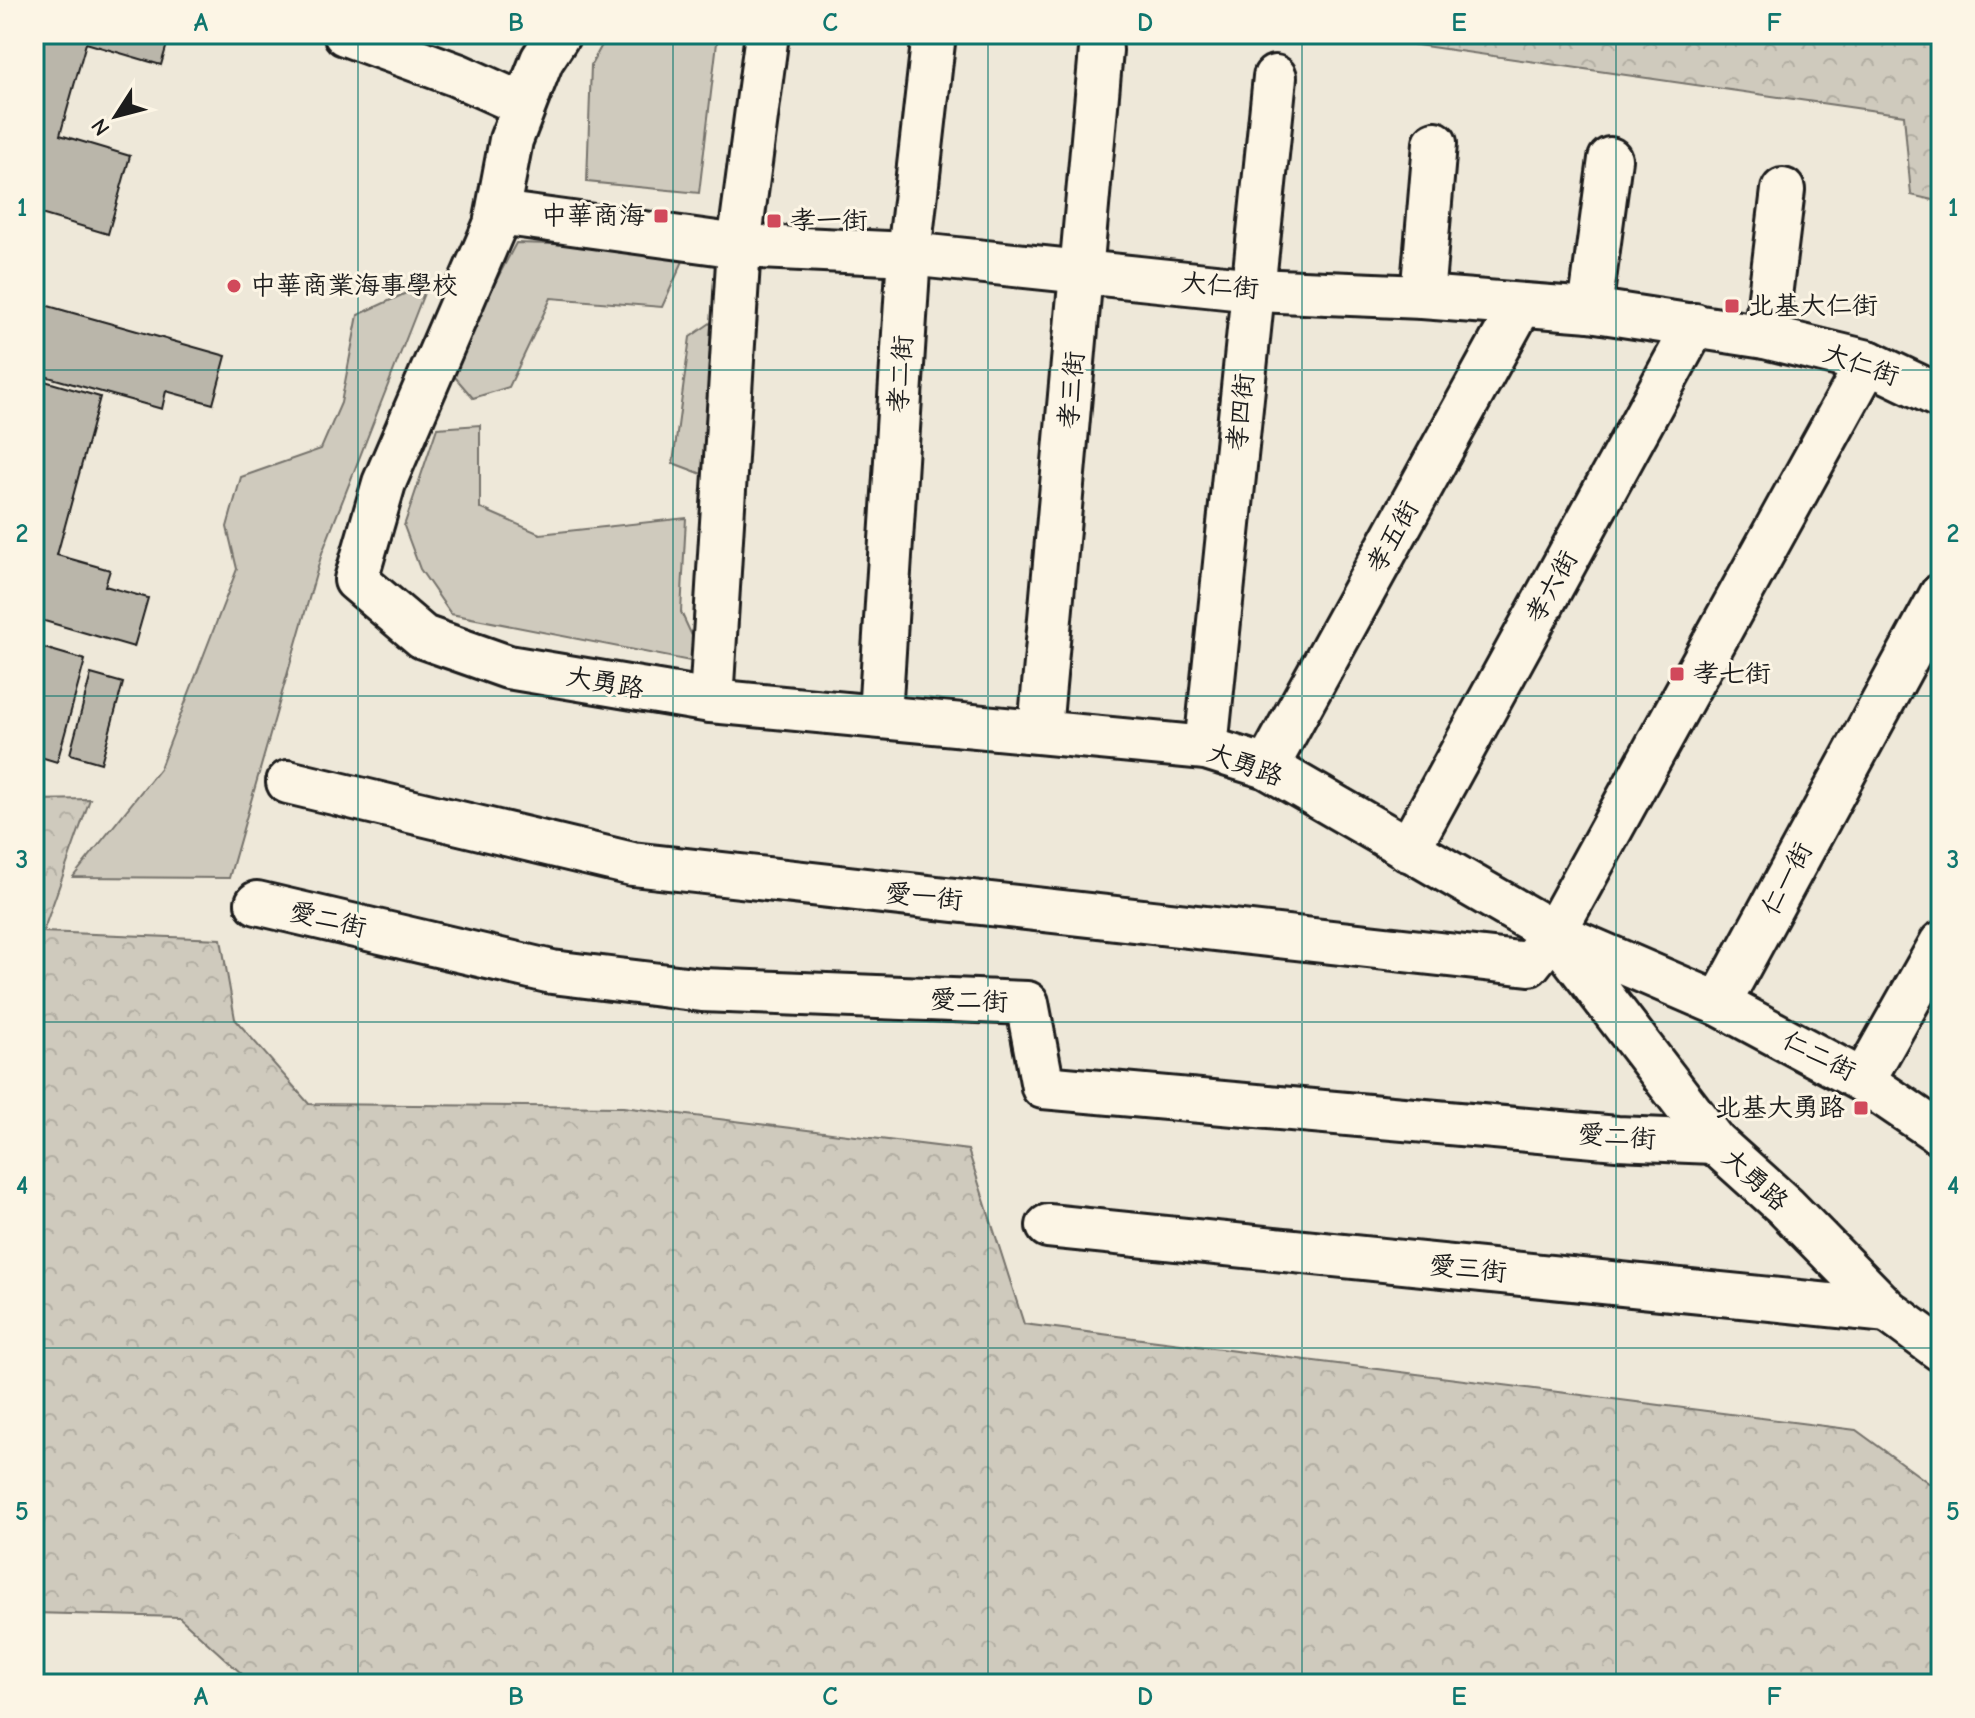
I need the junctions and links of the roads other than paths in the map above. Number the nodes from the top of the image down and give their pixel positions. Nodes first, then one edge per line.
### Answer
1 (345, 34) edge
2 (559, 34) edge
3 (767, 34) edge
4 (934, 34) edge
5 (1101, 50) dead end
6 (1275, 77) dead end
7 (524, 105) junction
8 (1435, 143) dead end
9 (1610, 159) dead end
10 (1783, 190) dead end
11 (495, 225) junction
12 (739, 246) junction
13 (909, 254) junction
14 (1083, 274) junction
15 (1254, 290) junction
16 (1422, 297) junction
17 (1520, 307) junction
18 (1590, 310) junction
19 (1695, 325) junction
20 (1765, 337) junction
21 (1868, 362) junction
22 (1941, 397) edge
23 (1941, 595) edge
24 (711, 701) junction
25 (880, 715) junction
26 (1040, 730) junction
27 (1206, 748) junction
28 (1267, 767) junction
29 (288, 782) dead end
30 (1408, 850) junction
31 (257, 903) dead end
32 (1554, 933) junction
33 (1941, 943) edge
34 (1719, 1004) junction
35 (1863, 1081) junction
36 (1941, 1134) edge
37 (1714, 1142) junction
38 (1048, 1226) dead end
39 (1888, 1311) junction
40 (1941, 1350) edge

1 - 7 street
2 - 7 street
3 - 12 street
4 - 13 street, 孝二街
5 - 14 street, 孝三街
6 - 15 street, 孝四街
7 - 11 street
8 - 16 street
9 - 18 street
10 - 20 street
11 - 12 street, 大仁街
11 - 24 street, 大勇路
12 - 13 street, 大仁街
12 - 24 street
13 - 14 street, 大仁街
13 - 25 street, 孝二街
14 - 15 street, 大仁街
14 - 26 street, 孝三街
15 - 16 street, 大仁街
15 - 27 street, 孝四街
16 - 17 street, 大仁街
17 - 18 street, 大仁街
17 - 28 street, 孝五街
18 - 19 street, 大仁街
19 - 20 street, 大仁街
19 - 30 street, 孝六街
20 - 21 street, 大仁街
21 - 22 street, 大仁街
21 - 32 street
23 - 34 street, 仁一街
24 - 25 street, 大勇路
25 - 26 street, 大勇路
26 - 27 street, 大勇路
27 - 28 street, 大勇路
28 - 30 street, 大勇路
29 - 32 street, 愛一街
30 - 32 street, 大勇路
31 - 37 street, 愛二街
32 - 34 street
32 - 37 street, 大勇路
33 - 35 street, 仁二街
34 - 35 street, 仁二街
35 - 36 street
37 - 39 street, 大勇路
38 - 39 street, 愛三街
39 - 40 street, 大勇路

